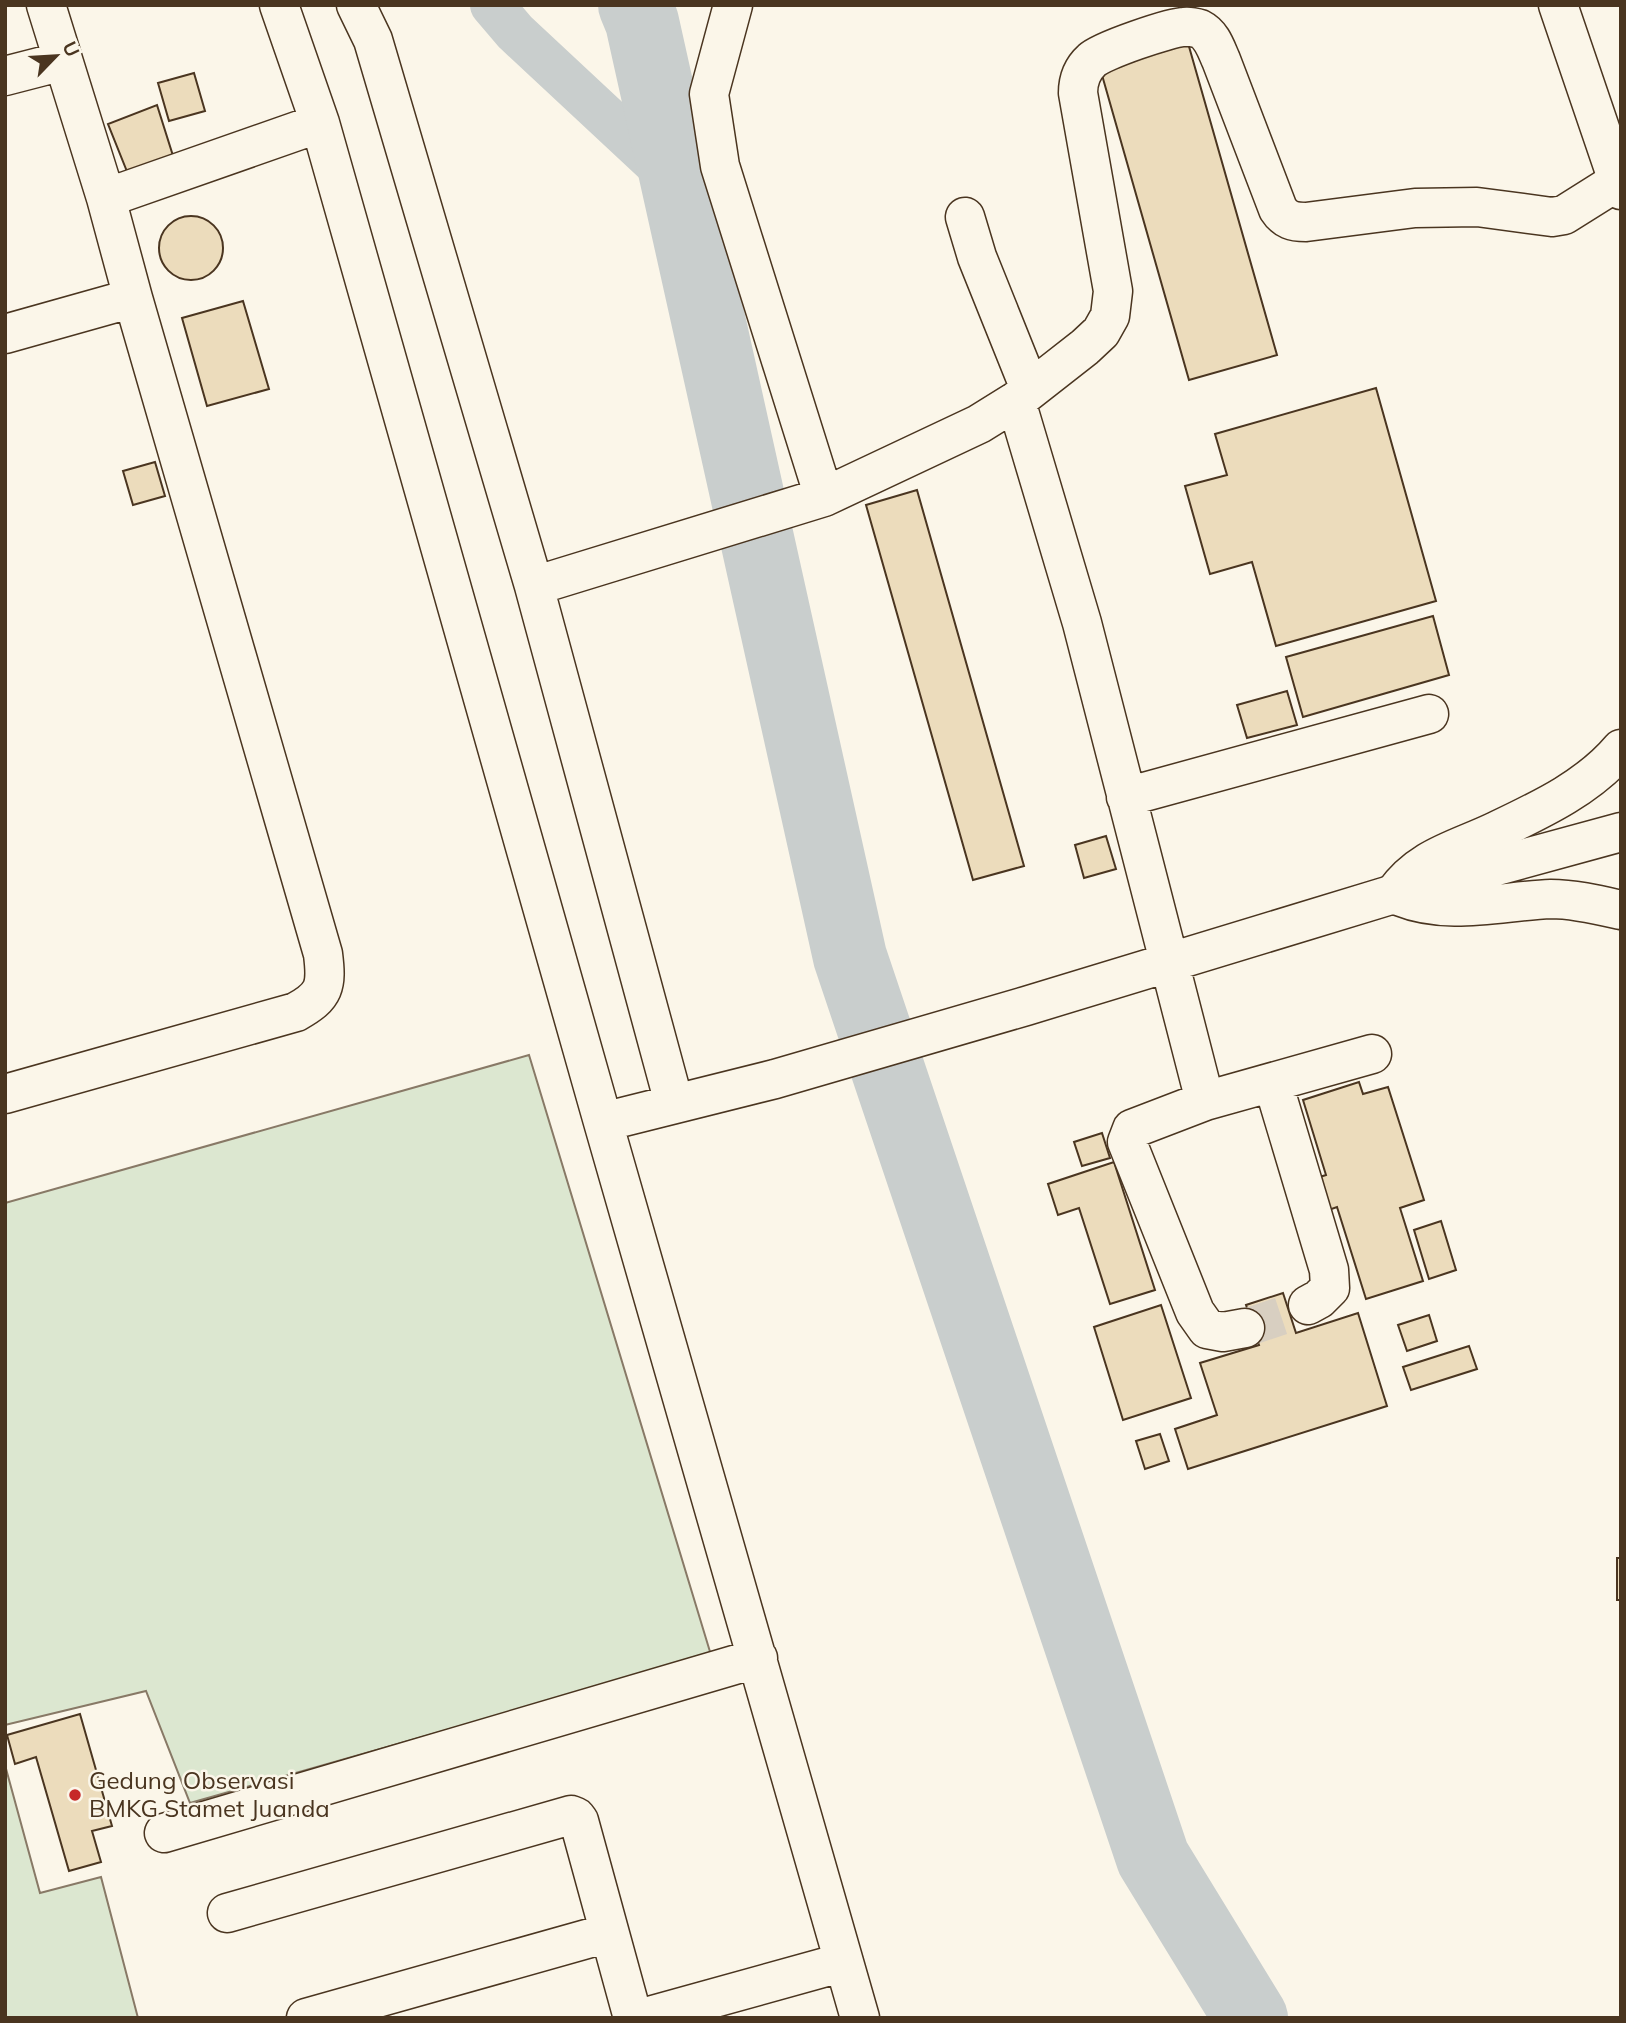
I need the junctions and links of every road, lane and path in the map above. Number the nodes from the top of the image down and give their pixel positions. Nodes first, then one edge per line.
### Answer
1 (46, 5) edge
2 (279, 5) edge
3 (356, 5) edge
4 (733, 5) edge
5 (1558, 5) edge
6 (63, 61) junction
7 (5, 76) edge
8 (320, 123) junction
9 (1619, 185) edge
10 (106, 198) junction
11 (965, 217) dead end
12 (133, 298) junction
13 (5, 334) edge
14 (1023, 395) junction
15 (815, 500) junction
16 (534, 586) junction
17 (1429, 714) dead end
18 (1621, 749) edge
19 (1126, 797) junction
20 (1621, 832) edge
21 (1394, 894) junction
22 (1621, 910) edge
23 (1168, 962) junction
24 (1371, 1054) dead end
25 (1273, 1083) junction
26 (5, 1094) edge
27 (1205, 1101) junction
28 (674, 1102) junction
29 (603, 1122) junction
30 (1308, 1305) tunnel mouth
31 (1245, 1328) tunnel mouth
32 (758, 1658) junction
33 (164, 1833) dead end
34 (227, 1913) dead end
35 (608, 1933) junction
36 (844, 1962) junction
37 (319, 2016) edge
38 (633, 2018) edge
39 (642, 2018) edge
40 (860, 2018) edge

1 - 6 main road
2 - 8 main road
3 - 16 main road
4 - 15 main road
5 - 9 main road
6 - 7 main road
6 - 10 main road
8 - 10 main road
8 - 29 main road
9 - 14 main road
10 - 12 main road
11 - 14 main road
12 - 13 main road
12 - 26 main road
14 - 15 main road
14 - 19 main road
15 - 16 main road
16 - 28 main road
17 - 19 main road
18 - 21 main road
19 - 23 main road
20 - 21 main road
21 - 22 main road
21 - 23 main road
23 - 27 main road
23 - 28 main road
24 - 25 main road
25 - 27 main road
25 - 30 main road
27 - 31 main road
28 - 29 main road
29 - 32 main road
32 - 33 main road
32 - 36 main road
34 - 35 main road
35 - 37 main road
35 - 38 main road
36 - 39 main road
36 - 40 main road

